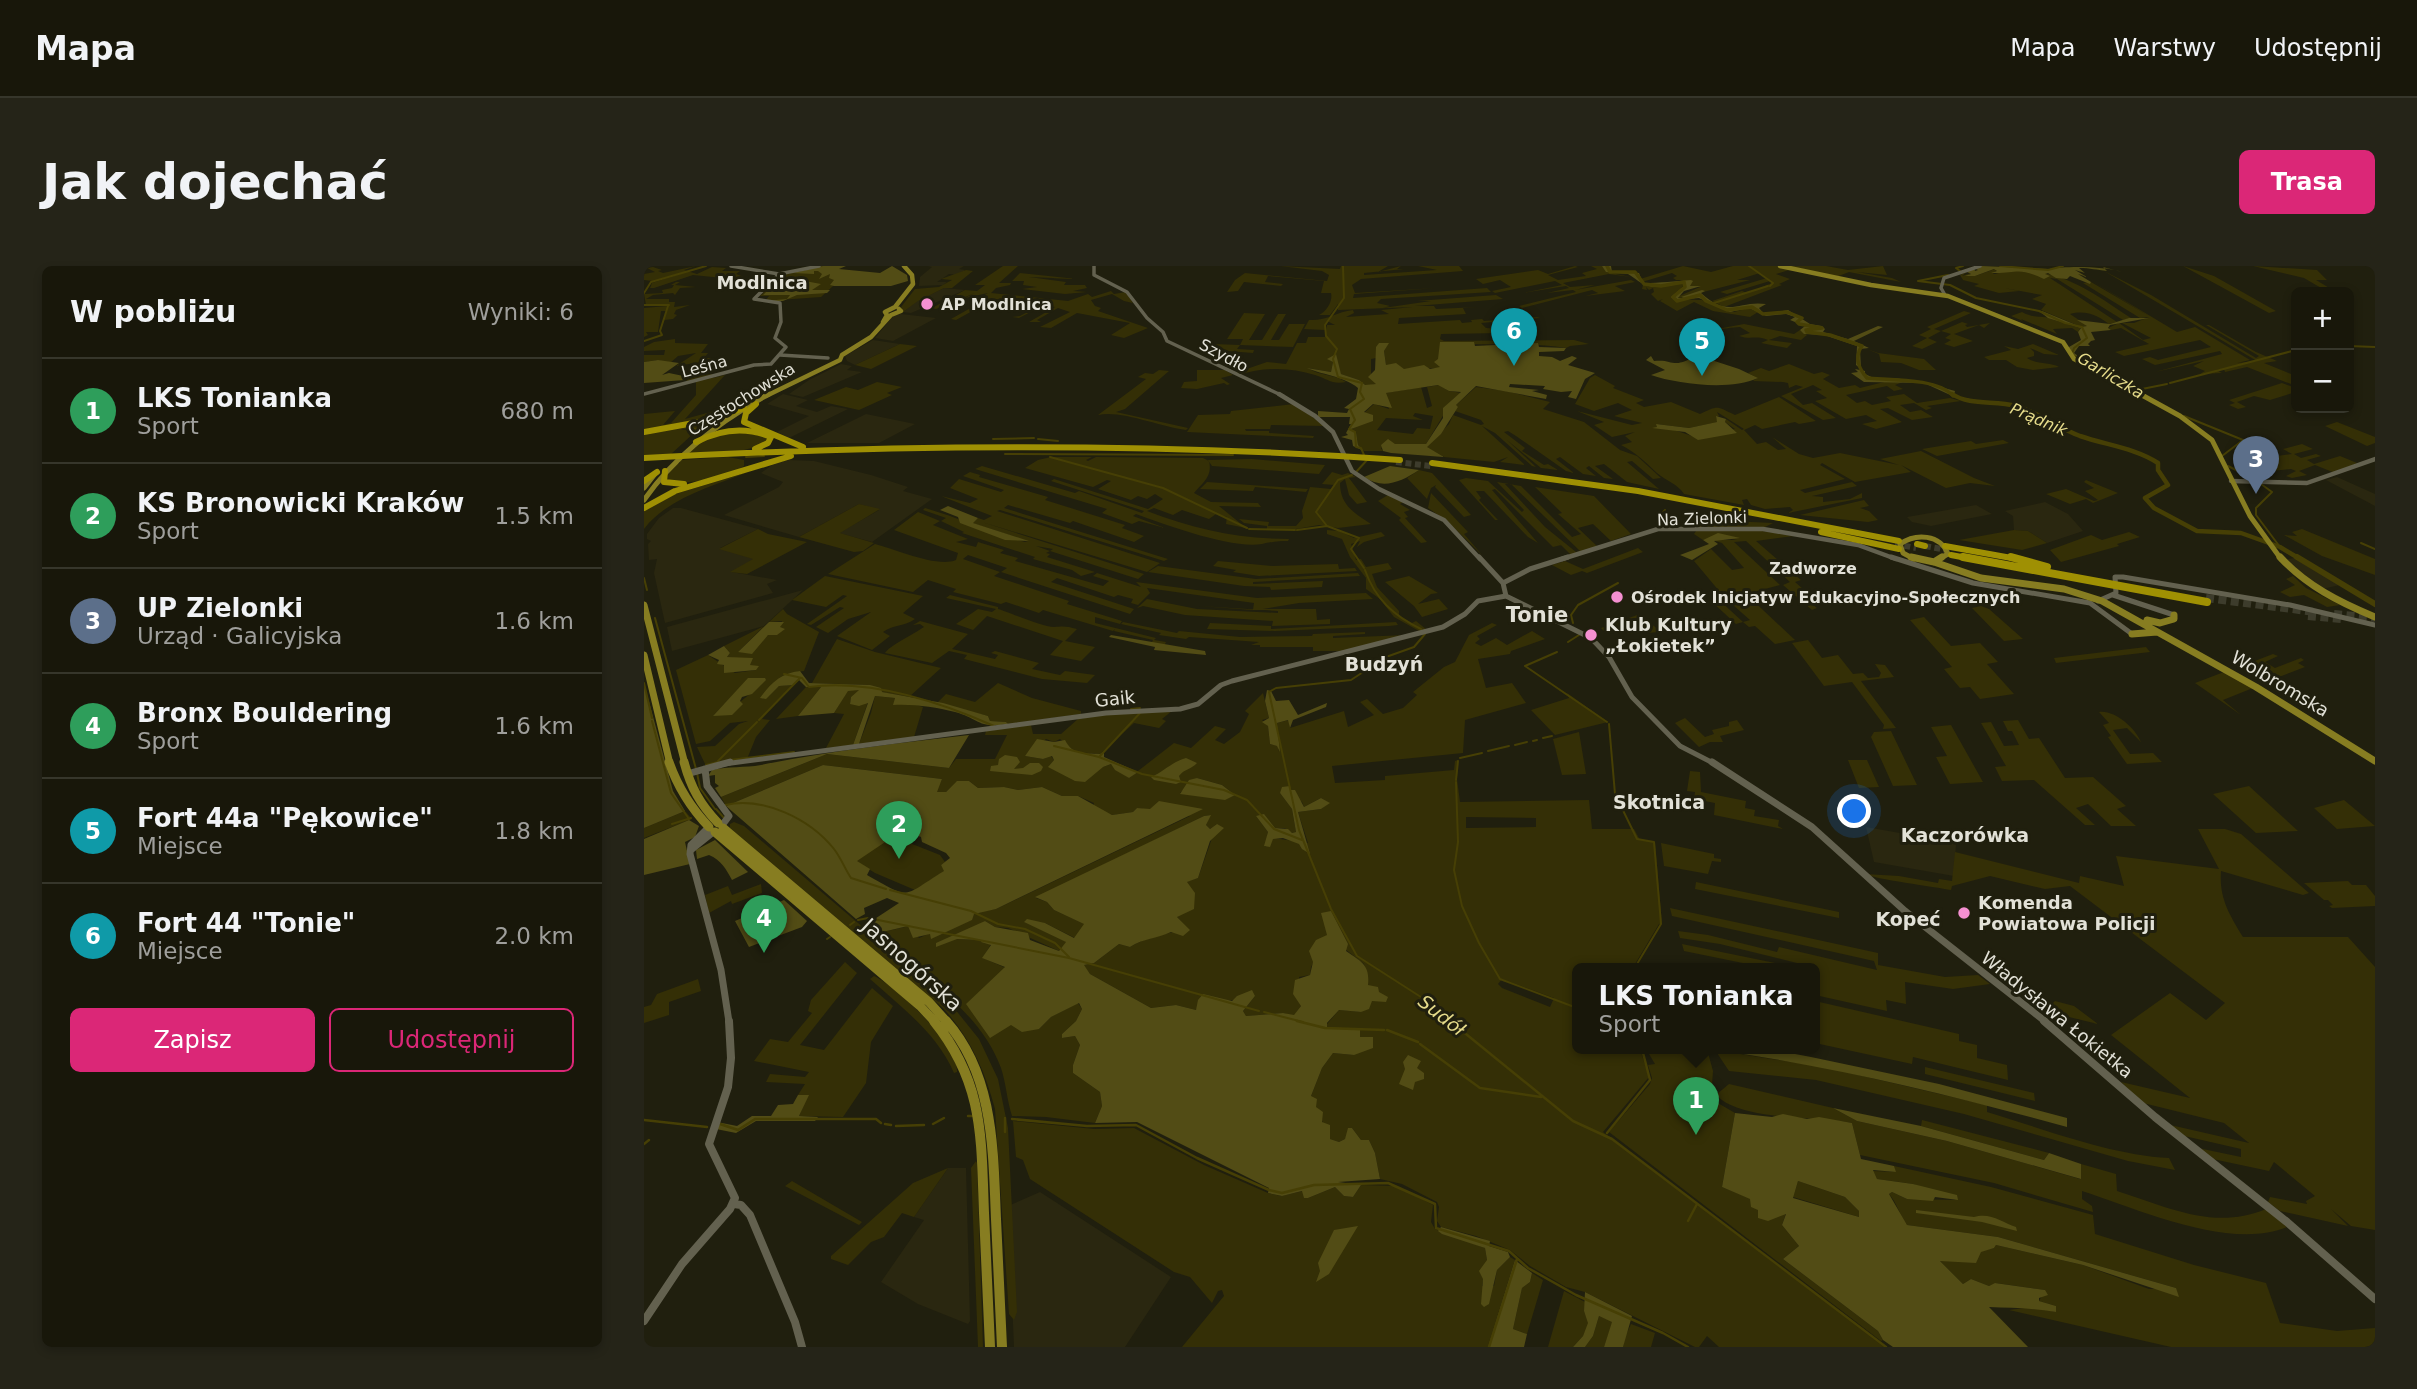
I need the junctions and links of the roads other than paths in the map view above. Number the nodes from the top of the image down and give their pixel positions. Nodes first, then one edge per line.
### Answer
1 (731, 266) edge
2 (819, 266) edge
3 (906, 266) edge
4 (1094, 266) edge
5 (1780, 266) edge
6 (1980, 266) edge
7 (779, 274) junction
8 (1945, 296) junction
9 (893, 312) junction
10 (779, 355) junction
11 (826, 360) junction
12 (644, 394) edge
13 (756, 404) junction
14 (744, 408) junction
15 (644, 434) edge
16 (694, 442) junction
17 (847, 450) junction
18 (721, 455) junction
19 (644, 459) edge
20 (2375, 459) edge
21 (1398, 461) tunnel mouth
22 (665, 468) junction
23 (644, 481) edge
24 (2231, 481) junction
25 (644, 488) edge
26 (1660, 497) junction
27 (644, 500) edge
28 (644, 508) edge
29 (1784, 521) junction
30 (1900, 543) junction
31 (1947, 554) junction
32 (1933, 562) junction
33 (1503, 583) junction
34 (1506, 596) junction
35 (2106, 598) junction
36 (644, 605) edge
37 (2174, 615) joint
38 (2133, 617) junction
39 (2143, 619) junction
40 (2375, 621) edge
41 (2165, 623) junction
42 (2141, 632) junction
43 (2133, 634) joint
44 (2167, 636) junction
45 (2178, 639) junction
46 (645, 659) edge
47 (671, 714) junction
48 (659, 718) junction
49 (2375, 759) edge
50 (705, 769) junction
51 (687, 774) junction
52 (715, 828) junction
53 (734, 1203) junction
54 (2375, 1299) edge
55 (644, 1321) edge
56 (802, 1347) edge
57 (990, 1347) edge
58 (1002, 1347) edge

1 - 7 street
2 - 7 street
3 - 9 main road
3 - 9 main road
4 - 33 street, Szydło
5 - 8 main road
6 - 8 street
7 - 10 street
8 - 24 main road
9 - 11 main road, Częstochowska
9 - 11 main road
10 - 11 street
10 - 12 street, Leśna
11 - 13 main road, Częstochowska
11 - 14 main road, Częstochowska
13 - 16 main road, Częstochowska
13 - 17 highway
14 - 15 highway
14 - 16 main road, Częstochowska
15 - 16 highway
16 - 18 highway
16 - 22 main road, Częstochowska
17 - 18 highway
17 - 21 highway
17 - 28 highway
18 - 19 highway
18 - 22 highway
20 - 24 street
22 - 23 highway
22 - 25 main road, Częstochowska
22 - 27 main road, Częstochowska
24 - 40 main road
26 - 26 highway
26 - 29 highway
29 - 30 highway
29 - 30 highway
30 - 31 main road
30 - 32 main road
31 - 31 highway
31 - 32 main road
31 - 35 main road
32 - 35 main road
33 - 34 street
33 - 35 street, Na Zielonki
34 - 50 street, Gaik
34 - 54 street, Władysława Łokietka
35 - 37 street, Na Zielonki
35 - 38 main road, Wolbromska
35 - 39 main road, Wolbromska
35 - 40 street
35 - 43 street
36 - 47 main road, Jasnogórska
37 - 41 main road
38 - 42 main road
38 - 44 main road, Wolbromska
39 - 41 main road
39 - 45 main road, Wolbromska
41 - 45 main road
42 - 43 main road
42 - 44 main road
44 - 49 main road, Wolbromska
45 - 49 main road, Wolbromska
46 - 48 main road, Jasnogórska
47 - 48 main road
47 - 51 main road, Jasnogórska
48 - 52 main road, Jasnogórska
50 - 51 street, Gaik
50 - 52 street
51 - 52 main road, Jasnogórska
52 - 53 street
52 - 57 main road, Jasnogórska
52 - 58 main road, Jasnogórska
53 - 55 street
53 - 56 street

